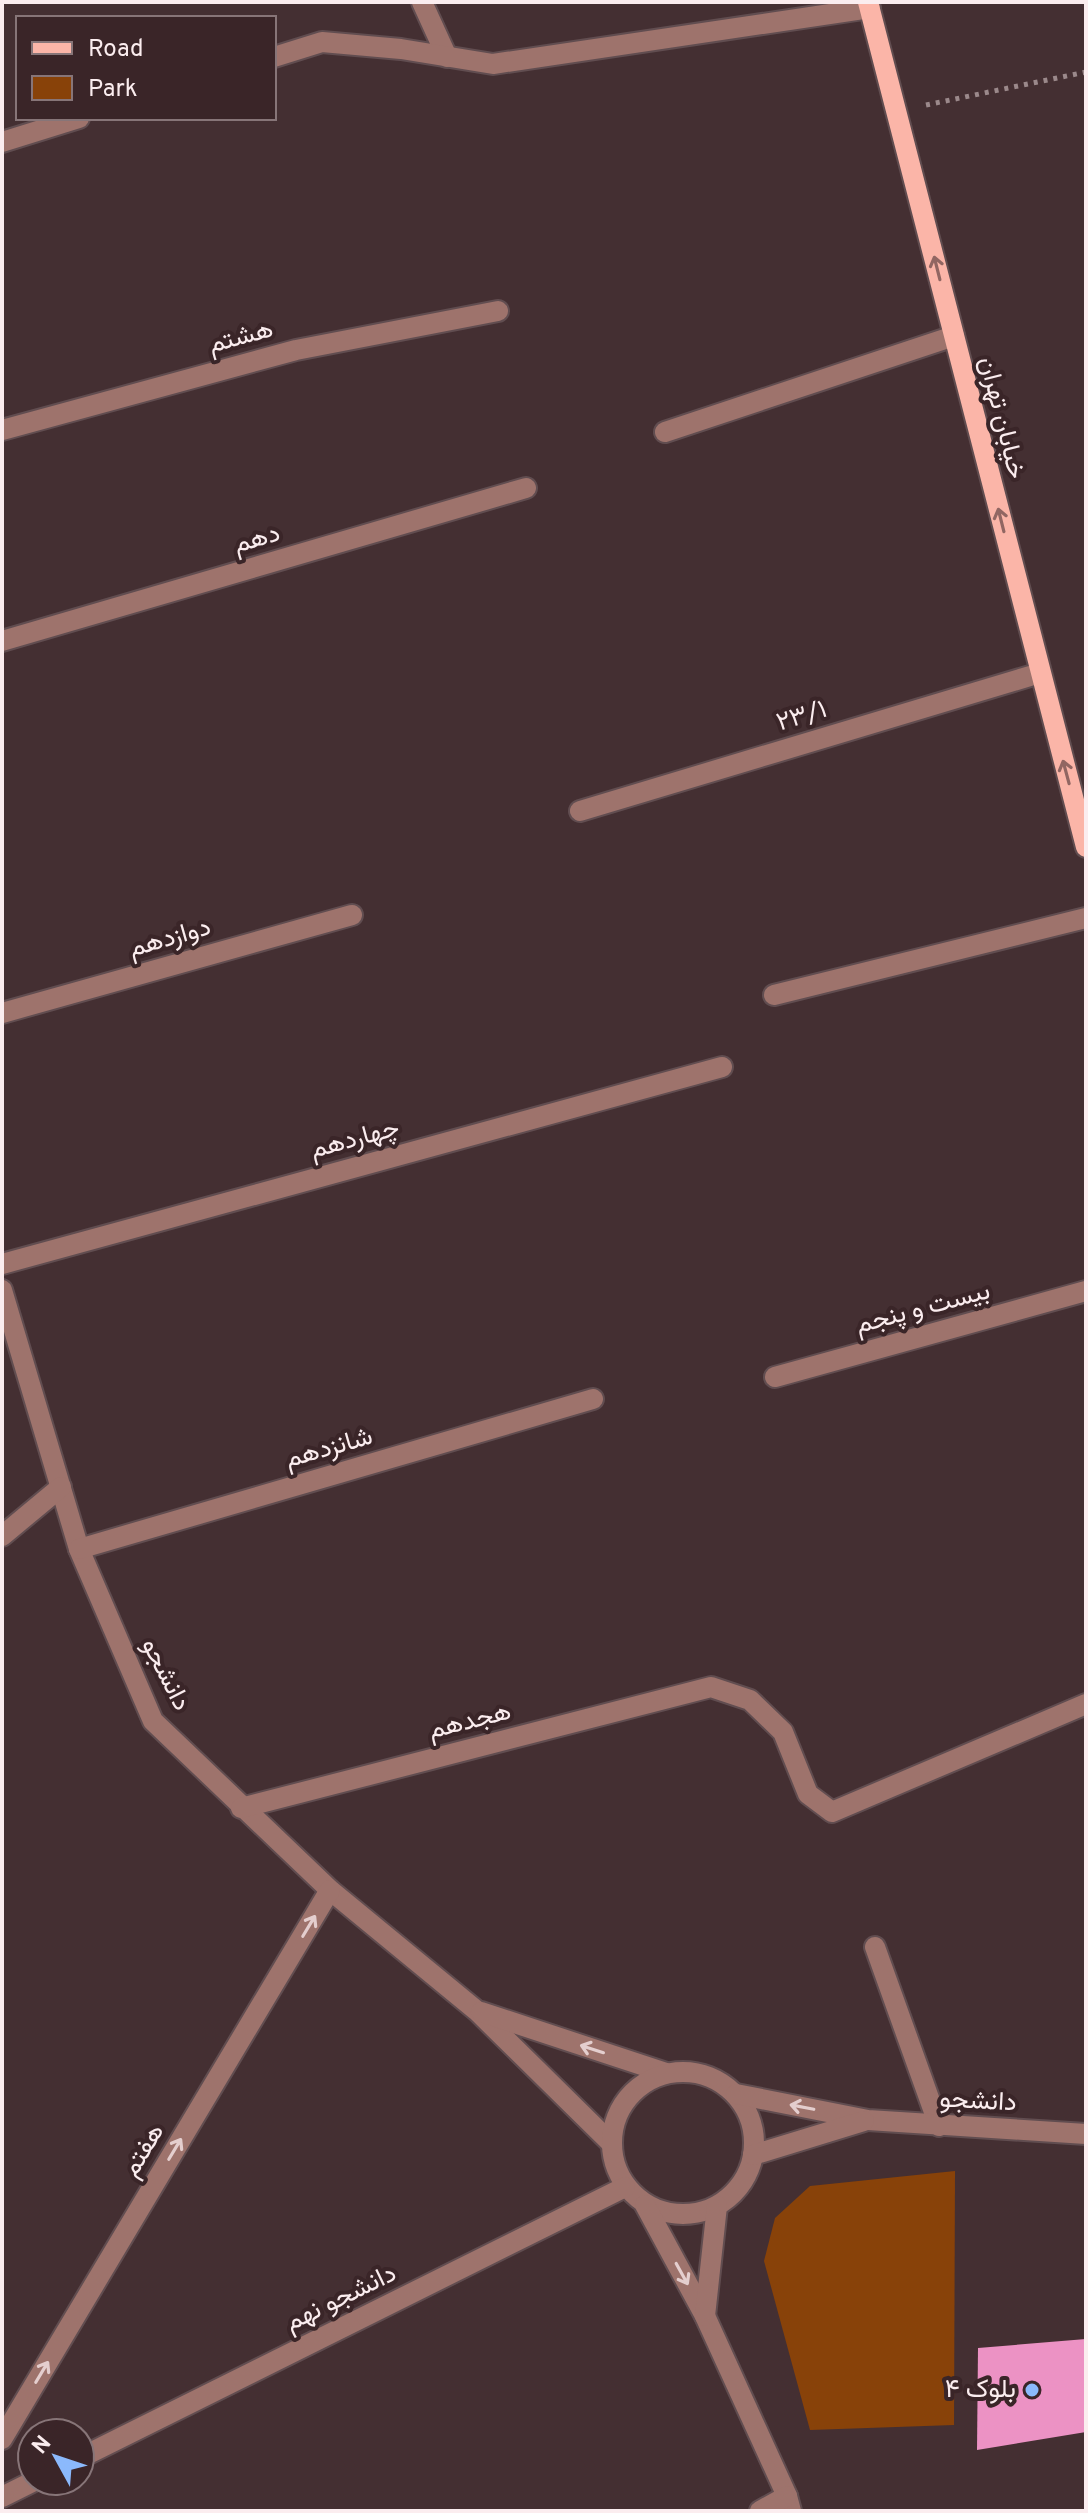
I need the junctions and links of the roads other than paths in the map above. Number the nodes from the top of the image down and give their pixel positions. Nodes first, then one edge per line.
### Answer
1 (422, 2) edge
2 (869, 5) edge
3 (276, 56) edge
4 (447, 57) junction
5 (73, 120) edge
6 (2, 142) edge
7 (498, 311) dead end
8 (954, 336) junction
9 (2, 430) edge
10 (665, 432) dead end
11 (526, 488) dead end
12 (2, 641) edge
13 (1040, 673) junction
14 (580, 811) dead end
15 (1086, 847) edge
16 (352, 915) dead end
17 (1086, 918) edge
18 (774, 995) dead end
19 (2, 1013) edge
20 (722, 1067) dead end
21 (2, 1264) edge
22 (2, 1290) edge
23 (1086, 1291) edge
24 (775, 1377) dead end
25 (593, 1399) dead end
26 (61, 1487) junction
27 (2, 1536) edge
28 (79, 1549) junction
29 (1086, 1704) edge
30 (241, 1808) junction
31 (330, 1890) junction
32 (875, 1947) dead end
33 (477, 2011) junction
34 (666, 2073) junction
35 (736, 2094) junction
36 (868, 2120) junction
37 (939, 2126) junction
38 (1086, 2134) edge
39 (610, 2142) junction
40 (753, 2155) junction
41 (625, 2187) junction
42 (645, 2205) junction
43 (717, 2206) junction
44 (705, 2316) junction
45 (2, 2439) edge
46 (96, 2450) edge
47 (789, 2503) edge
48 (760, 2511) edge

1 - 4 street
2 - 4 street
8 -> 2 main road, خیابان تهران
3 - 4 street
5 - 6 street
7 - 9 street, هشتم
8 - 10 street
13 -> 8 main road, خیابان تهران
11 - 12 street, دهم
13 - 14 street, ۲۳/۱
15 -> 13 main road, خیابان تهران
16 - 19 street, دوازدهم
17 - 18 street
20 - 21 street, چهاردهم
22 - 26 street, دانشجو
23 - 24 street, بیست و پنجم
25 - 28 street, شانزدهم
26 - 27 street
26 - 28 street, دانشجو
28 - 30 street, دانشجو
29 - 30 street, هجدهم
30 - 31 street, دانشجو
31 - 33 street, دانشجو
45 -> 31 street, هفتم
32 - 37 street
34 -> 33 street, دانشجو
33 - 39 street, دانشجو
34 - 35 street
34 - 39 street
36 -> 35 street, دانشجو
35 - 40 street
36 - 37 street, دانشجو
36 - 40 street, دانشجو
37 - 38 street, دانشجو
39 - 41 street
40 - 43 street
41 - 42 street
41 - 46 street, دانشجو نهم
42 - 43 street
42 -> 44 street
43 - 44 street
44 - 47 street
47 - 48 street

